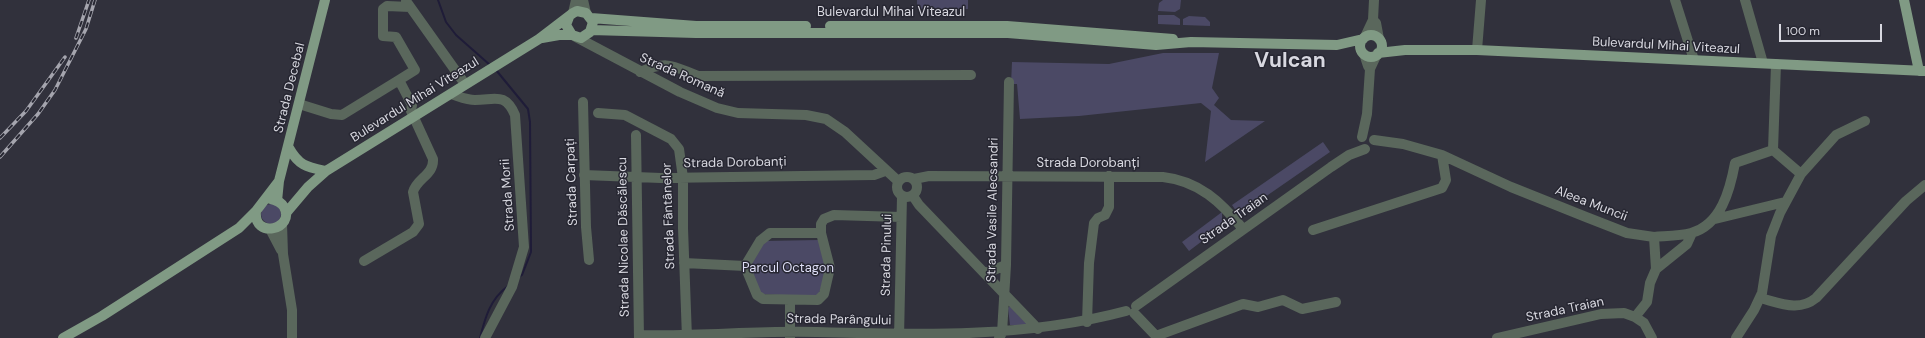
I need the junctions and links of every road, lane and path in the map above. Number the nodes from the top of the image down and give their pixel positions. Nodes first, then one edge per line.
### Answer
1 (325, 0) edge
2 (576, 0) edge
3 (583, 0) edge
4 (1374, 0) edge
5 (1481, 0) edge
6 (1674, 0) edge
7 (1745, 0) edge
8 (1905, 1) edge
9 (408, 3) edge
10 (571, 15) junction
11 (589, 16) junction
12 (1373, 20) junction
13 (590, 32) junction
14 (574, 36) junction
15 (1364, 38) junction
16 (539, 39) junction
17 (1379, 40) junction
18 (1191, 42) junction
19 (1337, 45) junction
20 (594, 48) junction
21 (1405, 50) junction
22 (1478, 50) junction
23 (1364, 54) junction
24 (1378, 54) junction
25 (1694, 60) junction
26 (1763, 63) junction
27 (1776, 64) junction
28 (1370, 69) junction
29 (1922, 71) edge
30 (640, 72) junction
31 (972, 75) dead end
32 (399, 80) junction
33 (1009, 82) dead end
34 (466, 84) junction
35 (451, 94) junction
36 (583, 102) dead end
37 (299, 104) junction
38 (598, 113) dead end
39 (414, 117) junction
40 (1865, 121) dead end
41 (636, 135) dead end
42 (1368, 142) junction
43 (289, 148) junction
44 (1773, 150) junction
45 (1442, 155) junction
46 (326, 171) junction
47 (885, 171) junction
48 (1801, 174) junction
49 (584, 175) junction
50 (636, 176) junction
51 (1008, 176) junction
52 (1109, 176) junction
53 (683, 178) junction
54 (914, 179) junction
55 (279, 181) junction
56 (898, 181) junction
57 (1925, 185) edge
58 (308, 187) junction
59 (902, 196) junction
60 (913, 196) junction
61 (278, 201) junction
62 (262, 202) junction
63 (1785, 202) junction
64 (256, 211) junction
65 (286, 213) junction
66 (901, 217) junction
67 (1715, 219) junction
68 (259, 224) junction
69 (282, 224) junction
70 (239, 228) junction
71 (270, 229) junction
72 (1243, 229) junction
73 (1312, 230) dead end
74 (821, 233) junction
75 (1692, 233) junction
76 (1654, 237) junction
77 (283, 254) junction
78 (589, 260) dead end
79 (364, 261) dead end
80 (684, 263) junction
81 (1006, 265) junction
82 (745, 266) junction
83 (1656, 269) junction
84 (986, 273) junction
85 (1004, 294) junction
86 (1760, 298) junction
87 (790, 301) junction
88 (1336, 302) dead end
89 (1132, 310) junction
90 (1635, 317) junction
91 (1086, 322) junction
92 (1034, 333) edge
93 (755, 335) edge
94 (790, 335) edge
95 (1001, 335) edge
96 (639, 336) edge
97 (687, 336) edge
98 (842, 336) edge
99 (871, 336) edge
100 (899, 336) edge
101 (1157, 337) edge
102 (63, 338) edge
103 (292, 338) edge
104 (485, 338) edge
105 (1497, 338) edge
106 (1652, 338) edge
107 (1736, 338) edge

1 - 37 main road, Strada Decebal
2 - 10 street
3 - 11 street
4 - 12 street
5 - 22 street
6 - 25 street
7 - 26 street
8 - 29 main road
9 - 32 street
9 - 34 street
10 - 11 main road
10 - 14 main road
10 - 16 main road, Bulevardul Mihai Viteazul
11 - 13 main road
11 - 18 main road, Bulevardul Mihai Viteazul
12 - 15 street
12 - 17 street
13 - 14 main road
13 - 18 main road, Bulevardul Mihai Viteazul
13 - 20 street
14 - 16 main road, Bulevardul Mihai Viteazul
14 - 20 street, Strada Romană
15 - 17 main road
15 - 19 main road, Bulevardul Mihai Viteazul
15 - 23 main road
16 - 34 main road, Bulevardul Mihai Viteazul
17 - 21 main road, Bulevardul Mihai Viteazul
17 - 24 main road
18 - 19 main road, Bulevardul Mihai Viteazul
19 - 23 main road, Bulevardul Mihai Viteazul
20 - 30 street, Strada Romană
21 - 22 main road, Bulevardul Mihai Viteazul
21 - 24 main road, Bulevardul Mihai Viteazul
22 - 25 main road, Bulevardul Mihai Viteazul
23 - 24 main road
23 - 28 street
24 - 28 street
25 - 26 main road, Bulevardul Mihai Viteazul
26 - 27 main road, Bulevardul Mihai Viteazul
27 - 29 main road, Bulevardul Mihai Viteazul
27 - 44 street
28 - 42 street
30 - 31 street
30 - 47 street, Strada Romană
32 - 37 street
32 - 39 street
33 - 51 street, Strada Vasile Alecsandri
34 - 35 main road, Bulevardul Mihai Viteazul
35 - 39 main road, Bulevardul Mihai Viteazul
35 - 104 street, Strada Morii
36 - 49 street, Strada Carpați
37 - 43 main road, Strada Decebal
38 - 53 street, Strada Fântânelor
39 - 46 main road, Bulevardul Mihai Viteazul
39 - 79 street
40 - 48 street
41 - 50 street, Strada Nicolae Dăscălescu
42 - 45 street, Aleea Muncii
42 - 72 street, Strada Traian
43 - 46 main road
43 - 55 main road, Strada Decebal
44 - 48 street
44 - 67 street
45 - 73 street
45 - 76 street, Aleea Muncii
46 - 58 main road, Bulevardul Mihai Viteazul
47 - 53 street, Strada Dorobanți
47 - 56 street, Strada Romană
48 - 63 street
49 - 50 street, Strada Dorobanți
49 - 78 street, Strada Carpați
50 - 53 street, Strada Dorobanți
50 - 96 street, Strada Nicolae Dăscălescu
51 - 52 street, Strada Dorobanți
51 - 54 street, Strada Dorobanți
51 - 81 street, Strada Vasile Alecsandri
52 - 72 street, Strada Dorobanți
52 - 91 street
53 - 80 street, Strada Fântânelor
54 - 56 street
54 - 60 street
55 - 61 main road, Strada Decebal
55 - 62 main road, Strada Decebal
56 - 59 street
57 - 86 street
58 - 61 main road, Bulevardul Mihai Viteazul
58 - 65 main road, Bulevardul Mihai Viteazul
59 - 60 street
59 - 66 street, Strada Pinului
60 - 84 street
61 - 62 main road
61 - 65 main road
62 - 64 main road
63 - 67 street
63 - 86 street
64 - 68 main road
64 - 70 main road
65 - 69 main road
66 - 74 street
66 - 100 street, Strada Pinului
67 - 75 street
68 - 70 main road
68 - 71 main road
69 - 71 main road
69 - 77 street
70 - 102 main road
71 - 77 street
72 - 89 street, Strada Traian
74 - 82 street
74 - 87 street
75 - 76 street, Aleea Muncii
75 - 83 street
76 - 83 street
77 - 103 street
80 - 82 street
80 - 97 street, Strada Fântânelor
81 - 84 street
81 - 85 street, Strada Vasile Alecsandri
82 - 87 street
83 - 90 street
84 - 85 street
85 - 92 street
85 - 95 street, Strada Vasile Alecsandri
86 - 107 street
87 - 94 street
88 - 101 street
89 - 91 street, Strada Traian
89 - 101 street
90 - 105 street, Strada Traian
90 - 106 street
91 - 92 street, Strada Traian
92 - 95 street, Strada Parângului
93 - 94 street, Strada Parângului
93 - 97 street, Strada Parângului
94 - 98 street, Strada Parângului
95 - 100 street, Strada Parângului
96 - 97 street, Strada Parângului
98 - 99 street, Strada Parângului
99 - 100 street, Strada Parângului

